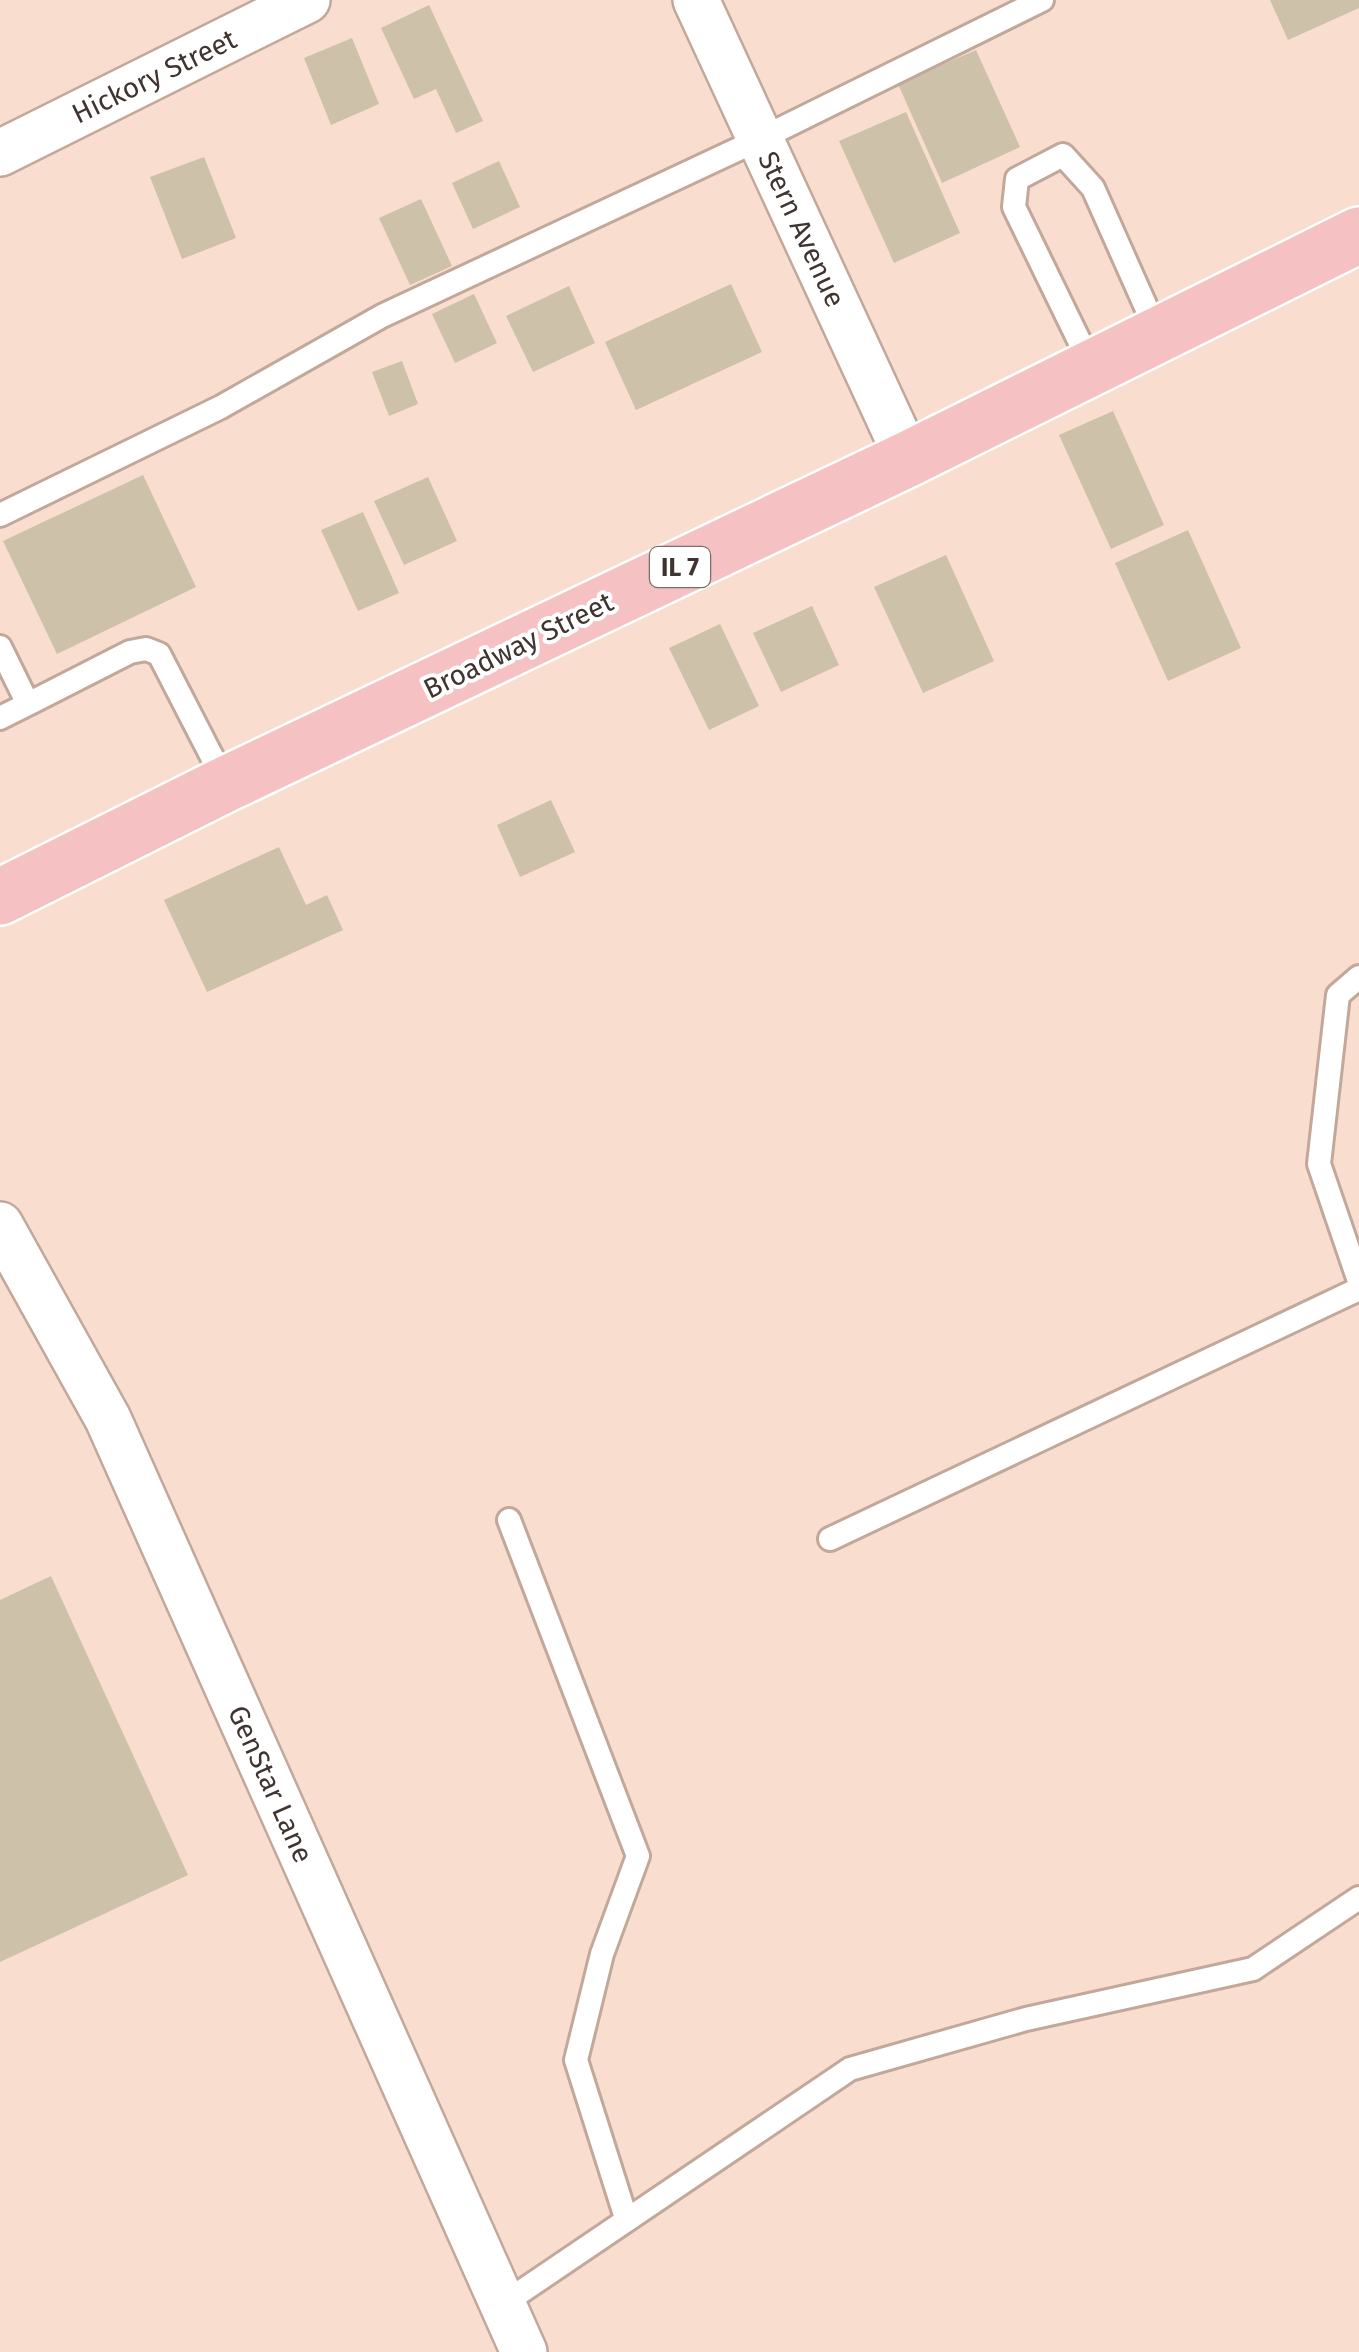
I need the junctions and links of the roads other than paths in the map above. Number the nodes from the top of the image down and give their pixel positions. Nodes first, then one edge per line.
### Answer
1 (307, 0) edge
2 (696, 0) edge
3 (1042, 0) edge
4 (760, 139) junction
5 (0, 152) edge
6 (1359, 234) edge
7 (1158, 334) junction
8 (1092, 367) junction
9 (908, 458) junction
10 (0, 515) edge
11 (0, 647) edge
12 (28, 704) junction
13 (0, 718) edge
14 (226, 784) junction
15 (0, 897) edge
16 (1359, 977) edge
17 (0, 1224) edge
18 (1359, 1282) edge
19 (1359, 1290) edge
20 (509, 1520) dead end
21 (830, 1539) dead end
22 (1359, 1898) edge
23 (626, 2218) junction
24 (503, 2304) junction
25 (524, 2352) edge

1 - 5 street, Hickory Street
2 - 4 street, Stern Avenue
3 - 4 lane
4 - 9 street, Stern Avenue
4 - 10 lane
6 - 7 main road, Broadway Street / IL 7
7 - 8 main road, Broadway Street / IL 7
7 - 8 lane
8 - 9 main road, Broadway Street / IL 7
9 - 14 main road, Broadway Street / IL 7
11 - 12 lane
12 - 13 lane
12 - 14 lane
14 - 15 main road, Broadway Street / IL 7
16 - 18 lane
17 - 24 street, GenStar Lane
19 - 21 lane
20 - 23 lane
22 - 23 lane
23 - 24 lane
24 - 25 street, GenStar Lane

